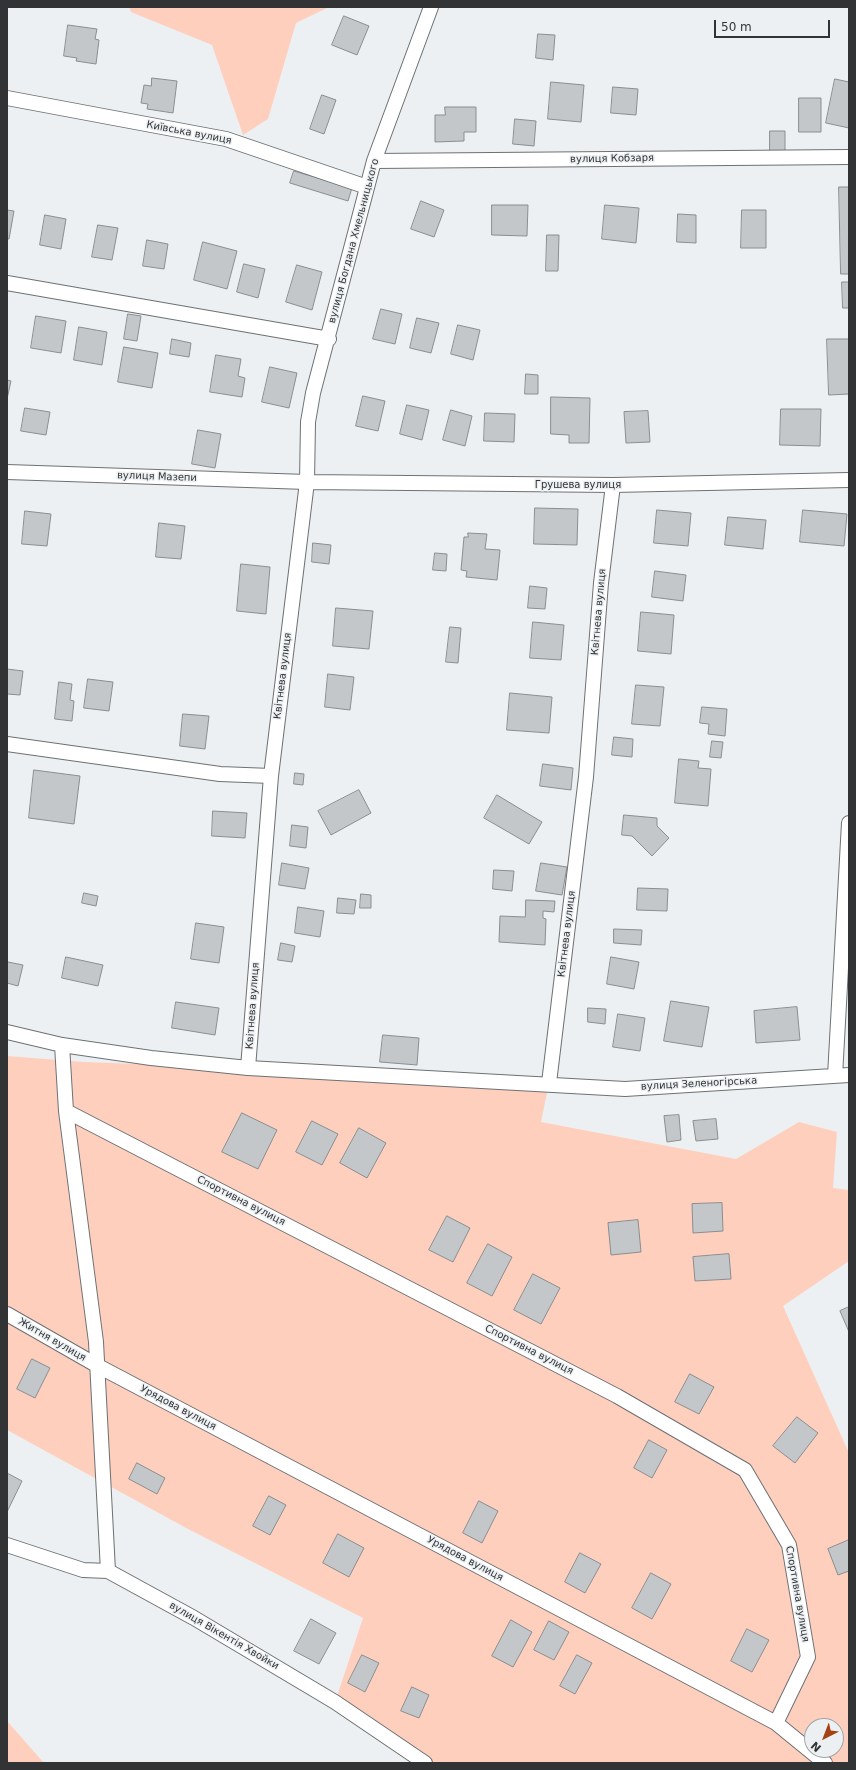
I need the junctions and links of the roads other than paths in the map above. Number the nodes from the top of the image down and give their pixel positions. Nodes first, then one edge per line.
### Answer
1 (431, 7) edge
2 (7, 98) edge
3 (849, 157) edge
4 (374, 161) junction
5 (367, 187) junction
6 (7, 283) edge
7 (329, 339) junction
8 (7, 472) edge
9 (849, 480) edge
10 (307, 482) junction
11 (613, 485) junction
12 (7, 744) edge
13 (271, 776) junction
14 (849, 823) edge
15 (7, 1032) edge
16 (62, 1045) junction
17 (248, 1068) junction
18 (849, 1075) edge
19 (834, 1076) junction
20 (549, 1084) junction
21 (66, 1111) junction
22 (7, 1314) edge
23 (98, 1366) junction
24 (7, 1545) edge
25 (108, 1571) junction
26 (776, 1723) junction
27 (425, 1763) edge
28 (825, 1763) edge

1 - 4 street, вулиця Богдана Хмельницького
2 - 5 street, Київська вулиця
3 - 4 street, вулиця Кобзаря
4 - 5 street, вулиця Богдана Хмельницького
5 - 7 street, вулиця Богдана Хмельницького
6 - 7 street
7 - 10 street, вулиця Богдана Хмельницького
8 - 10 street, вулиця Мазепи
9 - 11 street, Грушева вулиця
10 - 11 street, Грушева вулиця
10 - 13 street, Квітнева вулиця
11 - 20 street, Квітнева вулиця
12 - 13 street
13 - 17 street, Квітнева вулиця
14 - 19 street
15 - 16 street
16 - 17 street
16 - 21 street
17 - 20 street
18 - 19 street, вулиця Зеленогірська
19 - 20 street, вулиця Зеленогірська
21 - 23 street
21 - 26 street, Спортивна вулиця
22 - 23 street, Житня вулиця
23 - 25 street
23 - 26 street, Урядова вулиця
24 - 25 street, вулиця Вікентія Хвойки
25 - 27 street, вулиця Вікентія Хвойки
26 - 28 street, Урядова вулиця

